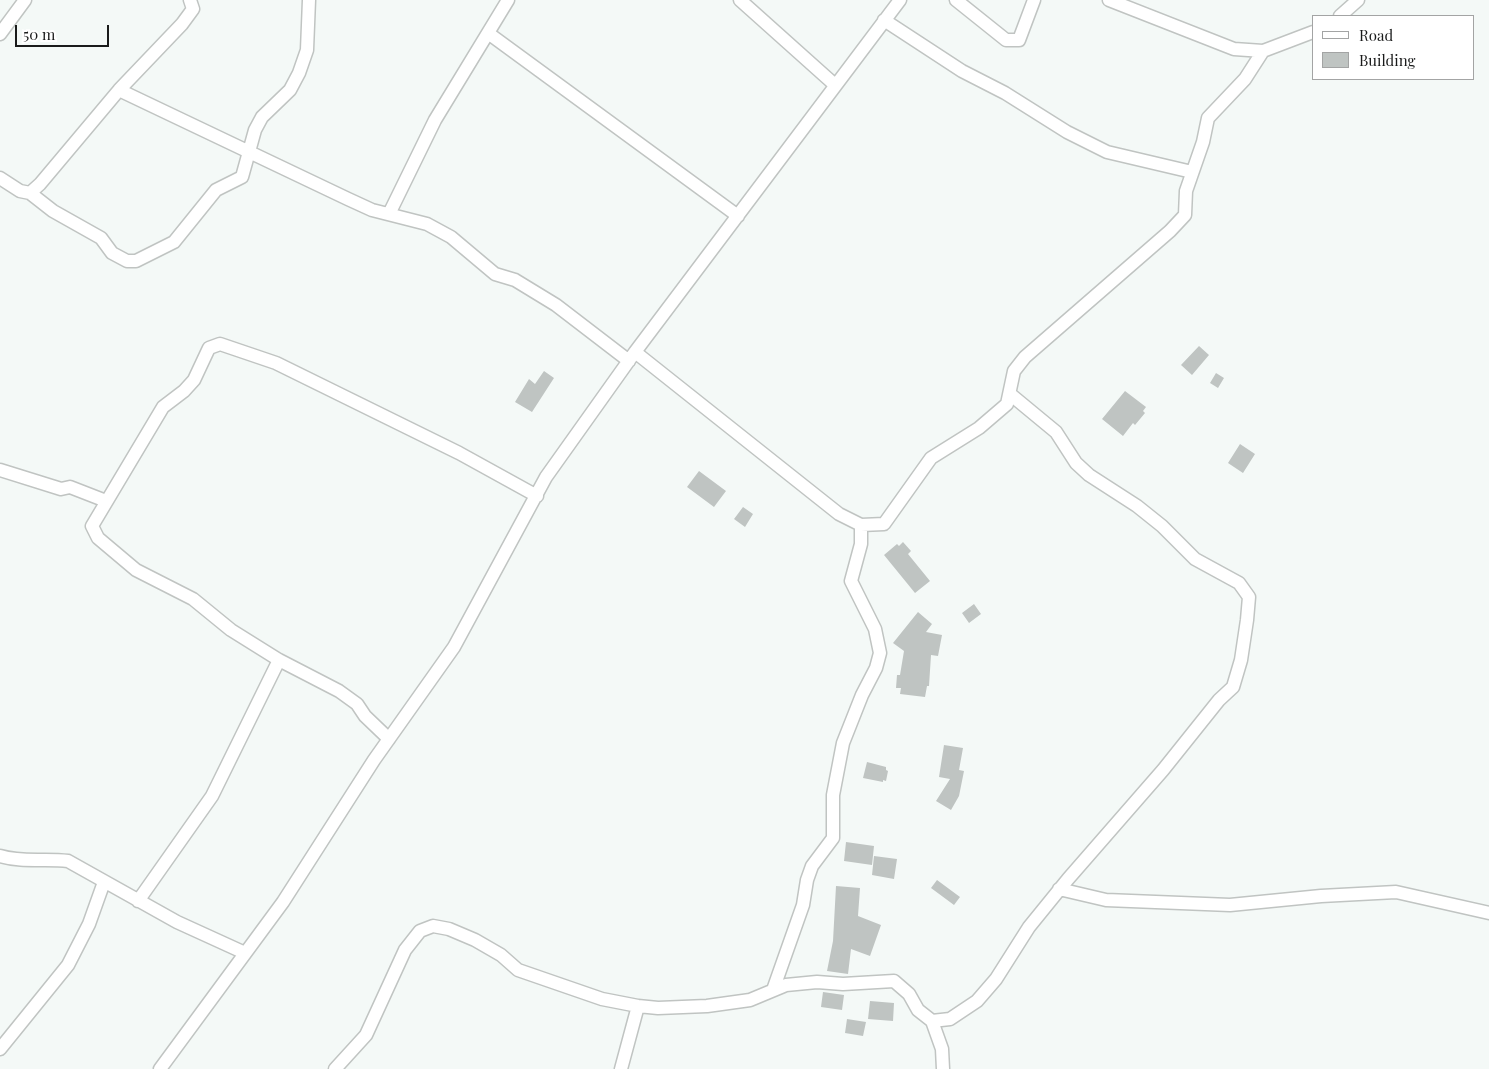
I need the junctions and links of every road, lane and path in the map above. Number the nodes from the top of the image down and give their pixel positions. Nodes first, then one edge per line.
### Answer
1 (26, 0) edge
2 (190, 0) edge
3 (309, 0) edge
4 (508, 0) edge
5 (740, 0) edge
6 (900, 0) edge
7 (956, 0) edge
8 (1034, 0) edge
9 (1109, 0) edge
10 (1358, 0) edge
11 (1341, 15) edge
12 (884, 20) junction
13 (488, 32) junction
14 (1312, 32) edge
15 (0, 34) edge
16 (1263, 51) junction
17 (835, 85) junction
18 (119, 90) junction
19 (248, 151) junction
20 (1192, 172) junction
21 (0, 178) edge
22 (30, 193) junction
23 (389, 214) junction
24 (738, 216) junction
25 (632, 357) junction
26 (1010, 394) junction
27 (0, 470) edge
28 (536, 496) junction
29 (106, 501) junction
30 (861, 525) junction
31 (279, 660) junction
32 (389, 739) junction
33 (0, 856) edge
34 (104, 882) junction
35 (1059, 889) junction
36 (138, 901) junction
37 (1489, 913) edge
38 (245, 953) junction
39 (773, 990) junction
40 (638, 1006) junction
41 (932, 1021) junction
42 (0, 1049) edge
43 (160, 1069) edge
44 (335, 1069) edge
45 (621, 1069) edge
46 (943, 1069) edge

1 - 15 street
2 - 18 street
3 - 19 street
4 - 13 street
5 - 17 street
6 - 12 street
7 - 8 street
9 - 16 street
10 - 11 street
12 - 17 street
12 - 20 street
13 - 23 street
13 - 24 street
14 - 16 street
16 - 20 street
17 - 24 street
18 - 19 street
18 - 22 street
19 - 22 street
19 - 23 street
20 - 26 street
21 - 22 street
23 - 25 street
24 - 25 street
25 - 28 street
25 - 30 street
26 - 30 street
26 - 35 street
27 - 29 street
28 - 29 street
28 - 32 street
29 - 31 street
30 - 39 street
31 - 32 street
31 - 36 street
32 - 38 street
33 - 34 street
34 - 36 street
34 - 42 street
35 - 37 street
35 - 41 street
36 - 38 street
38 - 43 street
39 - 40 street
39 - 41 street
40 - 44 street
40 - 45 street
41 - 46 street

